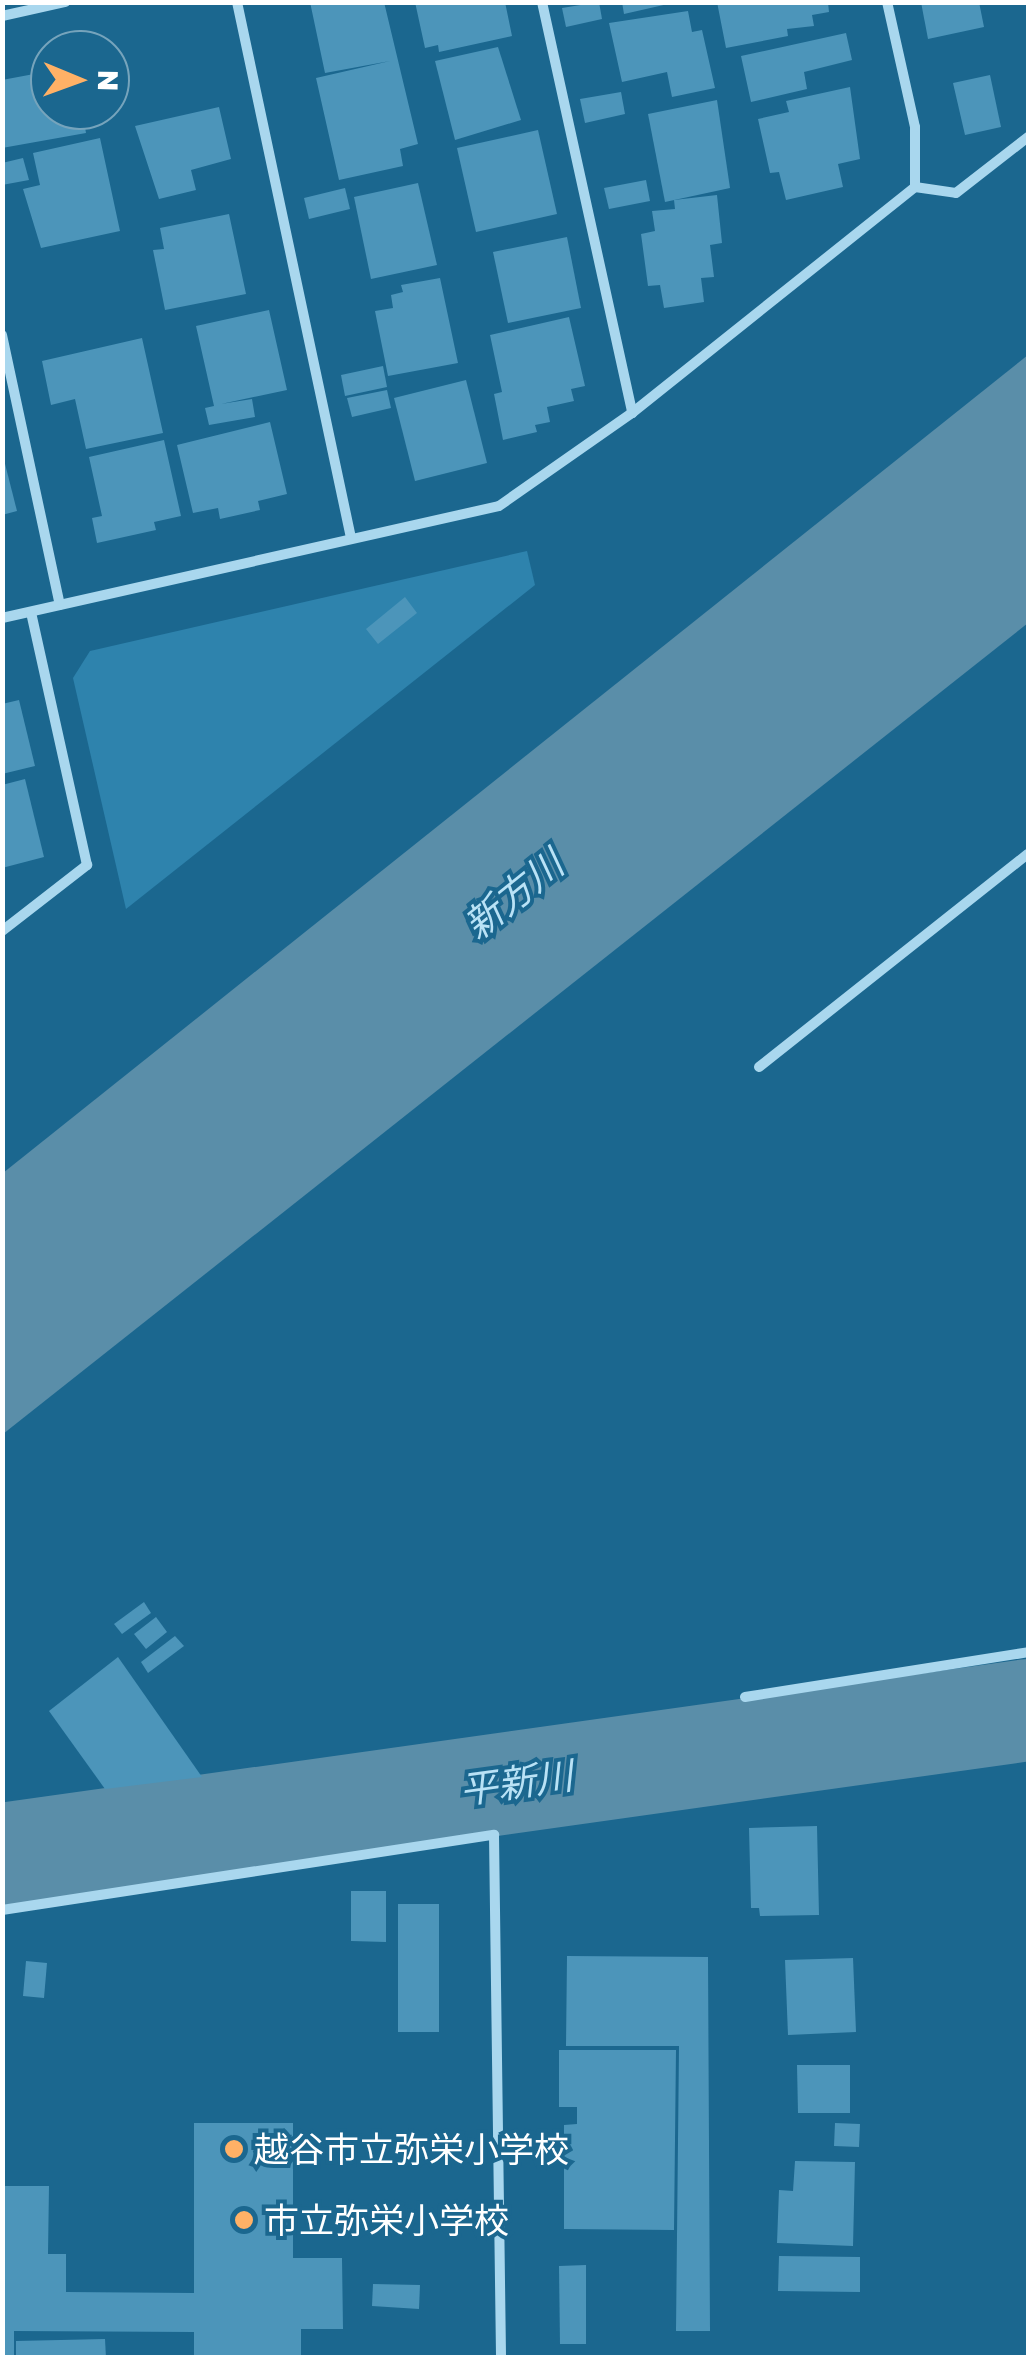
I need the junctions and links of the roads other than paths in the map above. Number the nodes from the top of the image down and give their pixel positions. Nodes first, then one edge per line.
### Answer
1 (65, 2) edge
2 (237, 2) edge
3 (542, 2) edge
4 (887, 2) edge
5 (2, 16) edge
6 (1028, 138) edge
7 (915, 187) junction
8 (2, 334) edge
9 (632, 413) junction
10 (352, 538) junction
11 (60, 605) junction
12 (31, 612) junction
13 (2, 618) edge
14 (1028, 854) edge
15 (2, 931) edge
16 (759, 1067) dead end
17 (1028, 1652) edge
18 (745, 1697) dead end
19 (2, 1910) edge
20 (501, 2358) edge

1 - 5 street
2 - 10 street
3 - 9 street
4 - 7 street
6 - 7 street
7 - 9 street
8 - 11 street
9 - 10 street
10 - 11 street
11 - 12 street
12 - 13 street
12 - 15 street
14 - 16 street
17 - 18 street
19 - 20 street

